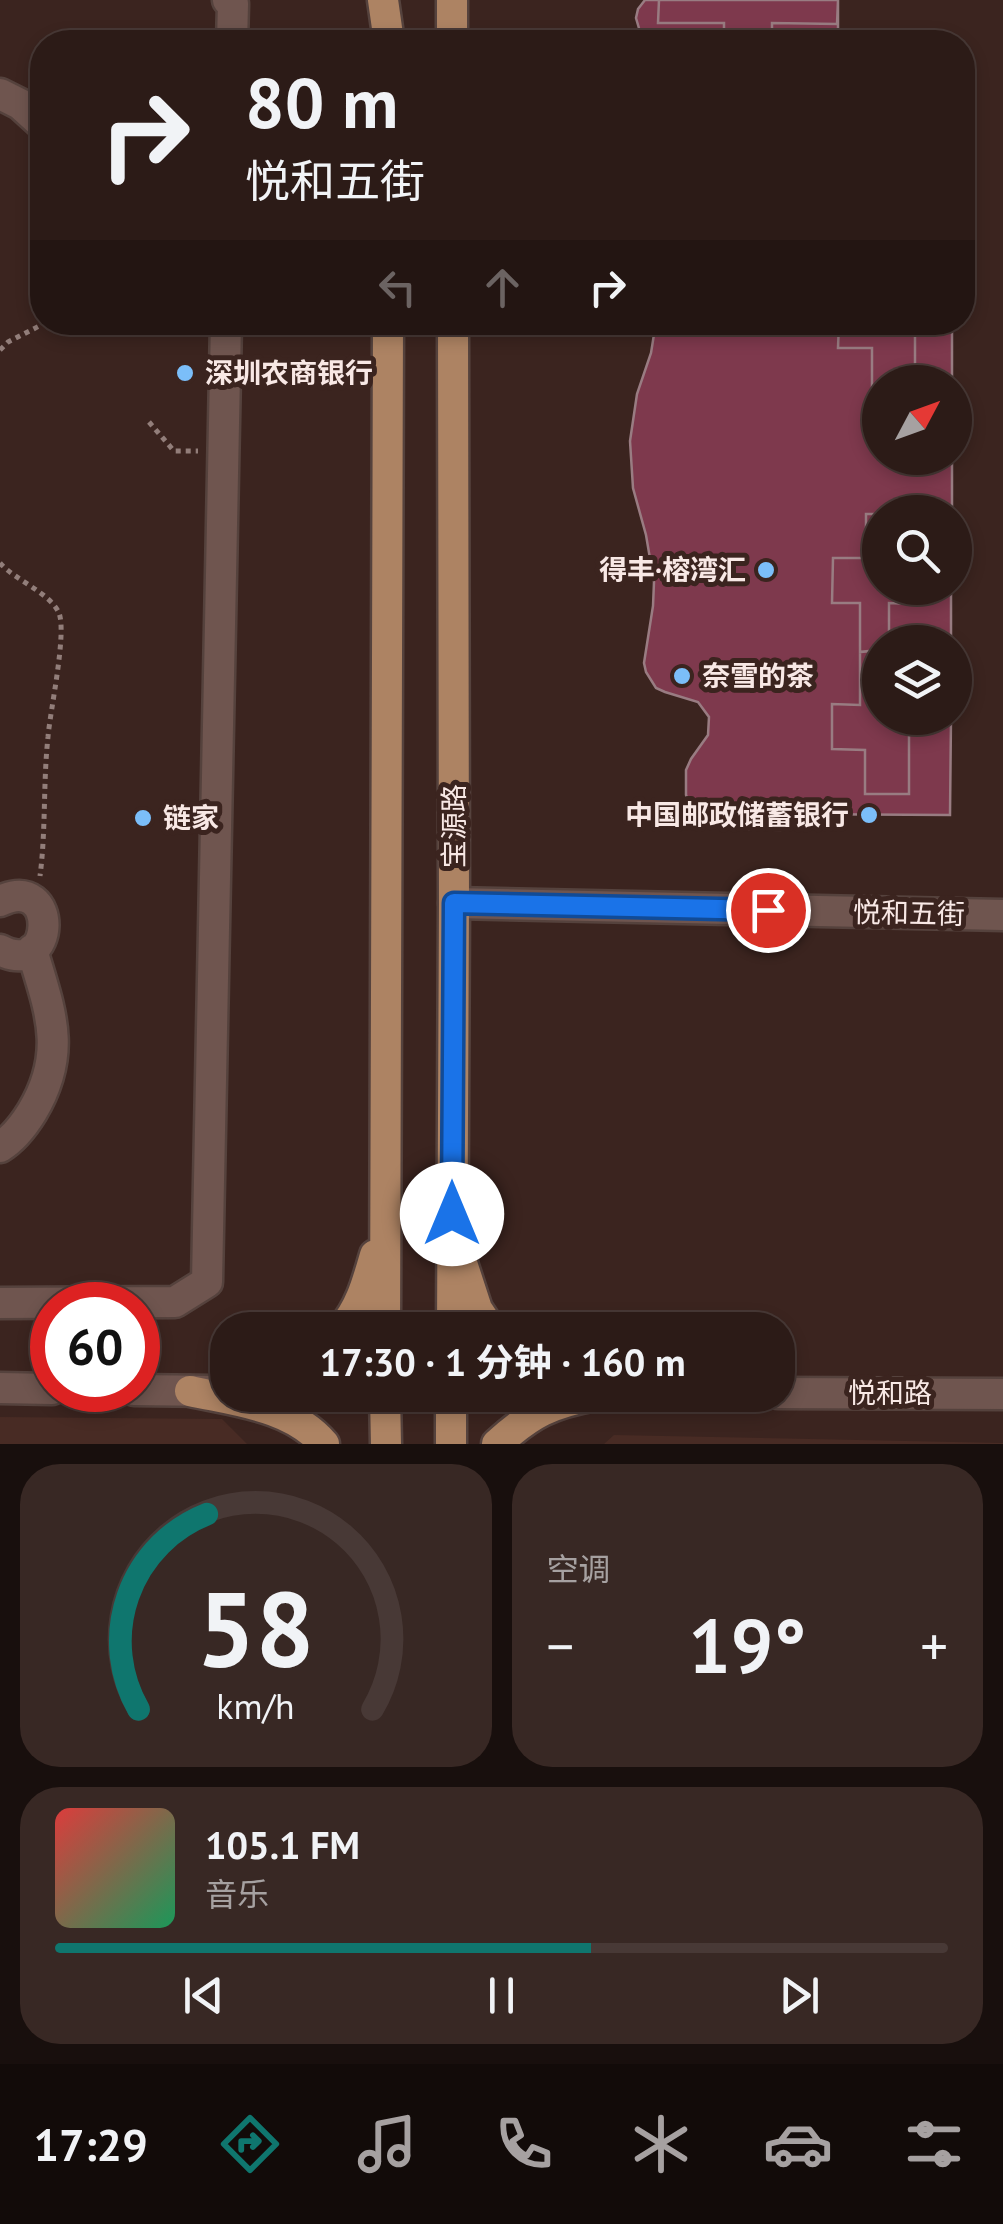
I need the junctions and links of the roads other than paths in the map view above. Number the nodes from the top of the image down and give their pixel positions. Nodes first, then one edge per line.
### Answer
1 (228, 0) edge
2 (386, 0) edge
3 (232, 30) edge
4 (388, 30) edge
5 (0, 94) edge
6 (30, 113) edge
7 (226, 335) edge
8 (388, 335) edge
9 (453, 335) edge
10 (0, 901) edge
11 (454, 903) junction
12 (1003, 915) edge
13 (0, 950) edge
14 (32, 950) junction
15 (0, 1147) edge
16 (385, 1183) junction
17 (452, 1214) junction
18 (0, 1303) edge
19 (354, 1312) edge
20 (385, 1312) edge
21 (452, 1312) edge
22 (479, 1312) edge
23 (210, 1387) edge
24 (0, 1388) edge
25 (30, 1388) edge
26 (160, 1390) edge
27 (190, 1391) junction
28 (210, 1392) edge
29 (795, 1393) edge
30 (1003, 1394) edge
31 (385, 1412) edge
32 (451, 1412) edge
33 (536, 1412) edge
34 (324, 1444) edge
35 (386, 1444) edge
36 (451, 1444) edge
37 (497, 1444) edge

1 - 3 street
2 - 4 main road
5 - 6 street
7 - 18 street
8 - 16 main road
9 - 11 main road, 宝源路
10 - 14 street
11 - 12 street, 悦和五街
11 - 17 main road, 宝源路
13 - 14 street
14 - 15 street
16 - 19 main road
16 - 20 main road
17 - 21 main road, 宝源路
17 - 22 main road
23 - 27 main road
24 - 25 street
26 - 27 street
27 - 28 street
27 - 34 main road
29 - 30 street, 悦和路
31 - 35 main road
32 - 36 main road
33 - 37 main road

